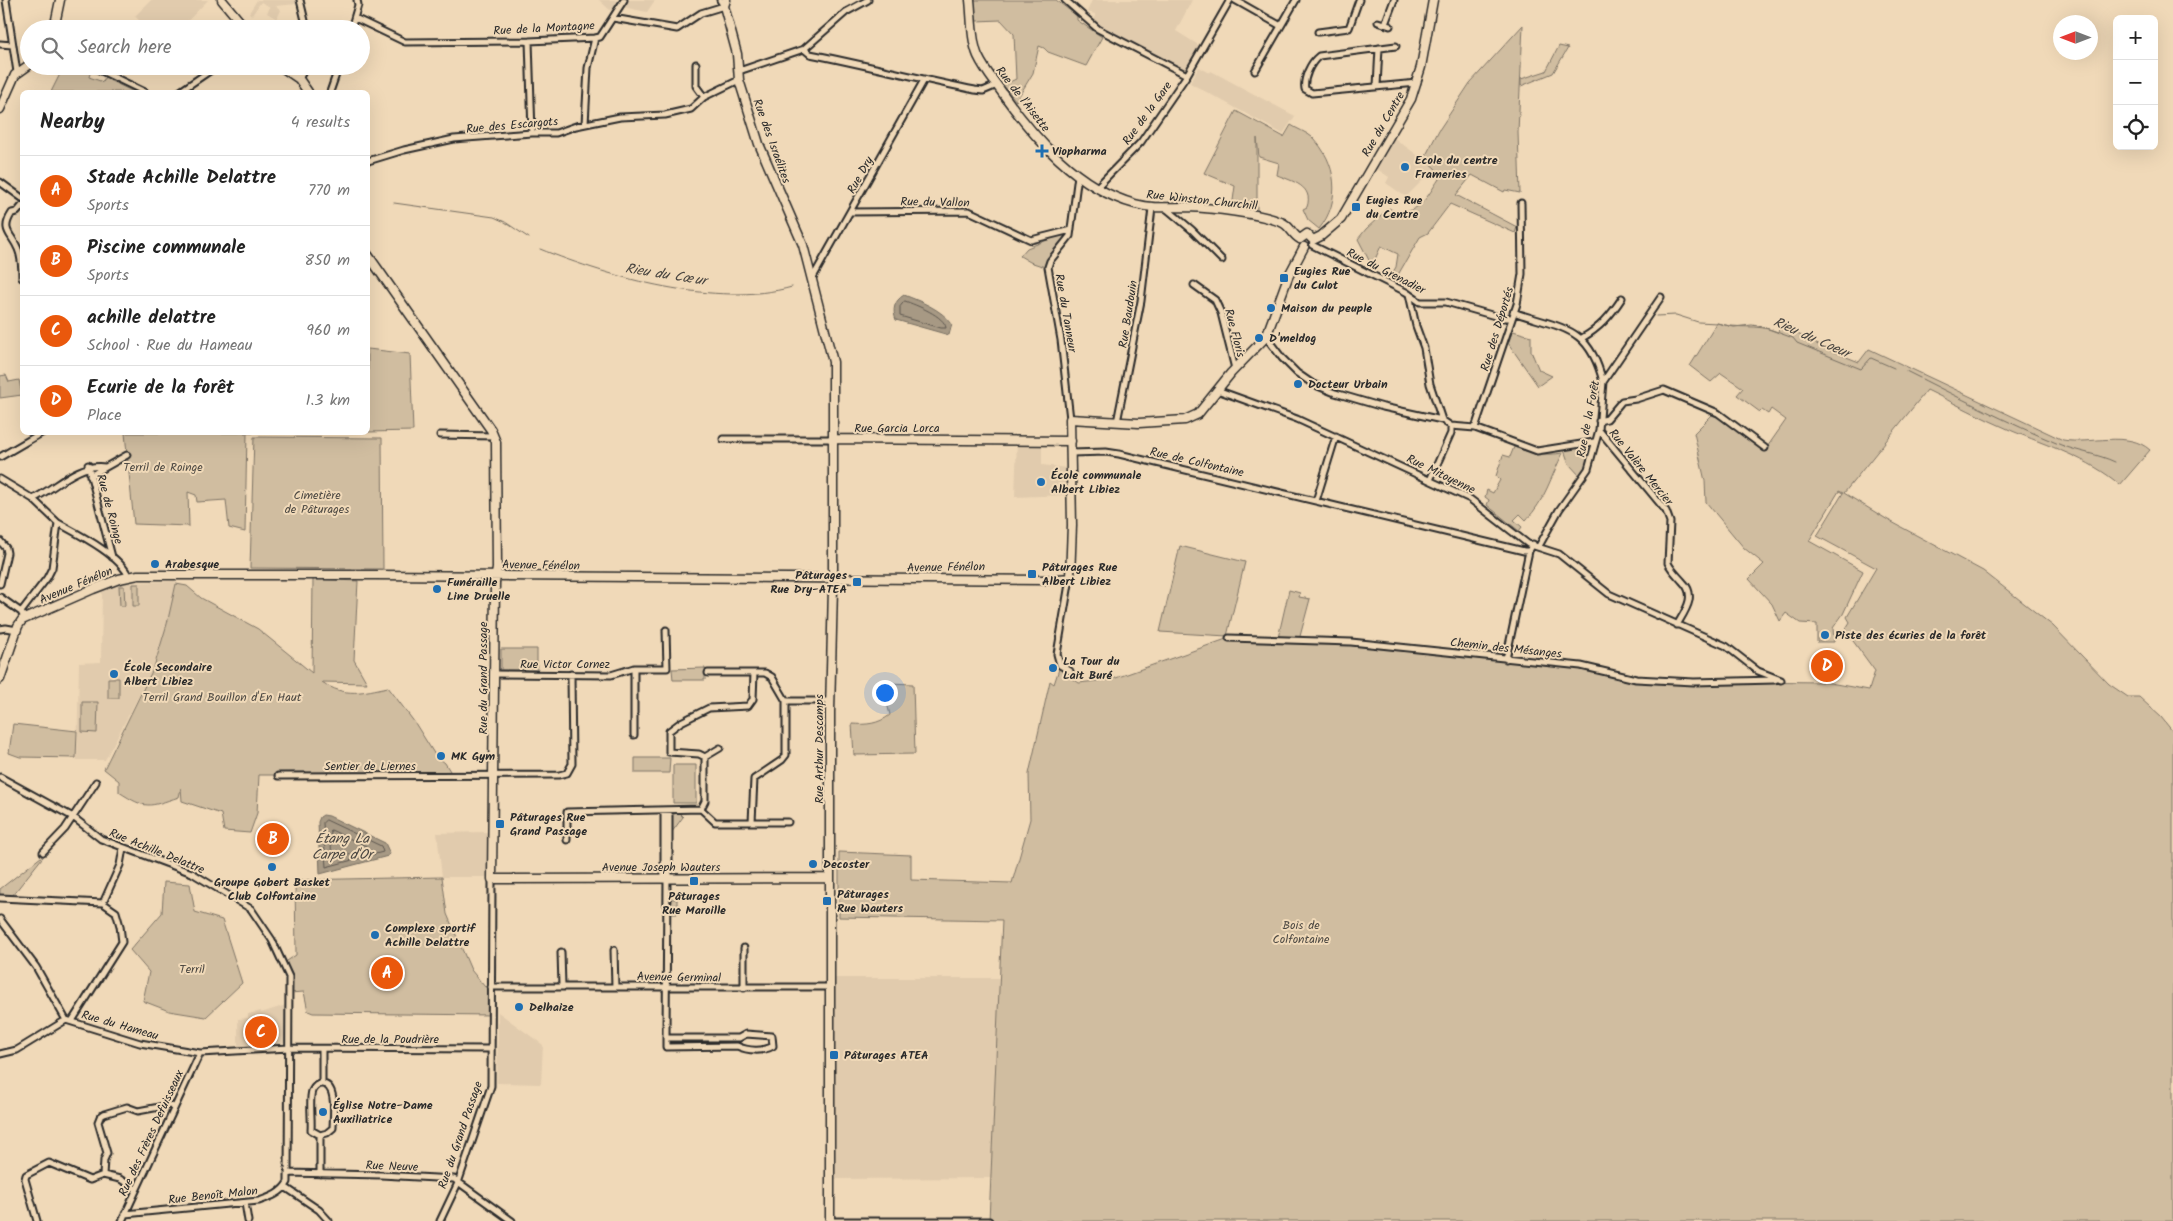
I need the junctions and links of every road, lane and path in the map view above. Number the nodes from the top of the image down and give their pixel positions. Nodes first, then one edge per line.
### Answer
1 (6, 0) edge
2 (60, 0) edge
3 (222, 0) edge
4 (300, 0) edge
5 (357, 0) edge
6 (624, 0) edge
7 (868, 0) edge
8 (970, 0) edge
9 (1065, 0) edge
10 (1230, 0) edge
11 (1235, 0) edge
12 (1296, 0) edge
13 (1359, 0) edge
14 (1394, 0) edge
15 (1434, 0) edge
16 (723, 2) edge
17 (355, 18) joint
18 (613, 18) junction
19 (56, 20) edge
20 (239, 20) edge
21 (305, 20) edge
22 (359, 20) edge
23 (1378, 22) dead end
24 (370, 25) edge
25 (1281, 26) junction
26 (1318, 32) dead end
27 (595, 38) junction
28 (528, 41) junction
29 (0, 44) edge
30 (12, 45) junction
31 (1396, 46) dead end
32 (1379, 48) junction
33 (804, 49) junction
34 (696, 64) dead end
35 (739, 71) junction
36 (1255, 71) dead end
37 (18, 72) joint
38 (108, 75) edge
39 (204, 75) edge
40 (292, 75) edge
41 (301, 75) edge
42 (336, 75) edge
43 (1187, 75) junction
44 (298, 80) junction
45 (739, 80) junction
46 (924, 80) junction
47 (1417, 83) junction
48 (997, 85) junction
49 (1377, 86) junction
50 (141, 90) edge
51 (182, 90) edge
52 (306, 90) edge
53 (331, 90) edge
54 (704, 97) junction
55 (2, 100) edge
56 (0, 109) edge
57 (585, 124) junction
58 (532, 133) junction
59 (370, 160) edge
60 (1078, 176) junction
61 (0, 182) edge
62 (1096, 188) junction
63 (20, 197) edge
64 (1520, 203) dead end
65 (20, 207) edge
66 (1152, 208) junction
67 (1167, 209) junction
68 (850, 212) junction
69 (1071, 230) junction
70 (1300, 239) junction
71 (1313, 242) junction
72 (1304, 247) junction
73 (370, 258) edge
74 (1222, 260) dead end
75 (20, 264) edge
76 (811, 279) junction
77 (1194, 285) dead end
78 (1409, 293) junction
79 (1660, 297) dead end
80 (1622, 298) dead end
81 (1512, 315) junction
82 (1266, 337) junction
83 (1582, 338) junction
84 (1235, 369) junction
85 (1603, 382) junction
86 (1217, 390) junction
87 (1070, 419) junction
88 (1442, 420) junction
89 (1600, 421) junction
90 (1117, 422) junction
91 (1451, 426) junction
92 (1475, 428) junction
93 (1598, 430) junction
94 (38, 435) edge
95 (440, 435) dead end
96 (494, 436) junction
97 (1336, 436) junction
98 (724, 439) dead end
99 (832, 439) junction
100 (1071, 441) junction
101 (1594, 442) junction
102 (1765, 448) dead end
103 (1071, 453) junction
104 (127, 455) dead end
105 (0, 457) edge
106 (88, 467) junction
107 (106, 467) junction
108 (90, 476) junction
109 (0, 479) edge
110 (1430, 480) junction
111 (33, 499) junction
112 (1316, 502) junction
113 (58, 523) junction
114 (0, 541) edge
115 (1533, 544) junction
116 (1539, 546) junction
117 (1529, 551) junction
118 (112, 557) junction
119 (496, 576) junction
120 (129, 577) junction
121 (833, 578) junction
122 (1070, 578) junction
123 (0, 584) edge
124 (0, 596) edge
125 (20, 612) junction
126 (24, 620) junction
127 (1677, 625) junction
128 (0, 629) edge
129 (16, 630) junction
130 (666, 630) dead end
131 (1229, 638) dead end
132 (1506, 659) junction
133 (634, 668) junction
134 (1070, 671) dead end
135 (708, 673) dead end
136 (754, 673) junction
137 (495, 674) junction
138 (572, 674) junction
139 (0, 679) edge
140 (1781, 680) joint
141 (786, 701) junction
142 (830, 701) junction
143 (634, 734) dead end
144 (720, 748) dead end
145 (704, 757) junction
146 (493, 775) junction
147 (278, 776) dead end
148 (0, 777) edge
149 (96, 782) dead end
150 (700, 809) junction
151 (666, 810) junction
152 (73, 816) junction
153 (752, 822) junction
154 (788, 822) dead end
155 (567, 840) dead end
156 (123, 848) junction
157 (43, 852) dead end
158 (667, 878) junction
159 (830, 878) junction
160 (492, 879) junction
161 (0, 898) edge
162 (103, 903) junction
163 (0, 919) edge
164 (744, 948) dead end
165 (614, 950) dead end
166 (561, 952) dead end
167 (562, 986) junction
168 (666, 986) junction
169 (491, 987) junction
170 (615, 987) junction
171 (830, 987) junction
172 (744, 988) junction
173 (69, 1021) junction
174 (666, 1038) junction
175 (289, 1048) junction
176 (322, 1049) junction
177 (491, 1049) junction
178 (200, 1053) junction
179 (0, 1054) edge
180 (322, 1084) junction
181 (173, 1107) junction
182 (320, 1135) junction
183 (288, 1174) junction
184 (320, 1174) junction
185 (103, 1176) junction
186 (458, 1183) junction
187 (285, 1187) junction
188 (136, 1189) junction
189 (245, 1203) junction
190 (124, 1219) edge
191 (830, 1220) edge
192 (989, 1220) edge
193 (37, 1221) edge
194 (248, 1221) edge
195 (329, 1221) edge
196 (440, 1221) edge
197 (512, 1221) edge

1 - 30 street
2 - 19 street
3 - 20 street
4 - 21 street
5 - 17 street
6 - 18 street
7 - 33 street
8 - 48 street, Rue de l'Aisette
9 - 43 street
10 - 43 street, Rue de la Gare
11 - 25 street
12 - 25 street
13 - 26 street
14 - 23 street
15 - 47 street, Rue du Centre
16 - 18 street, Rue de la Montagne
16 - 35 street, Rue des Israélites
17 - 22 street, Rue de la Montagne
18 - 27 street, Rue de la Montagne
24 - 28 street, Rue de la Montagne
25 - 36 street
27 - 28 street, Rue de la Montagne
27 - 57 street
28 - 58 street
29 - 30 street
30 - 37 street
31 - 32 street
32 - 49 street
32 - 49 street
33 - 35 street
33 - 46 street
34 - 54 street
35 - 45 street, Rue des Israélites
37 - 55 street
38 - 50 street
39 - 51 street
40 - 44 street
41 - 44 street
42 - 53 street
43 - 62 street, Rue de la Gare
44 - 52 street
45 - 54 street, Rue des Escargots
45 - 76 street, Rue des Israélites
46 - 48 street
46 - 68 street, Rue Dry
47 - 49 street
47 - 71 street, Rue du Centre
48 - 60 street, Rue de l'Aisette
54 - 57 street, Rue des Escargots
55 - 56 street
57 - 58 street, Rue des Escargots
58 - 59 street, Rue des Escargots
60 - 62 street, Rue de l'Aisette
60 - 69 street, Rue du Tanneur
61 - 63 street
62 - 66 street, Rue Winston Churchill
64 - 81 street, Rue des Déportés
65 - 75 street
66 - 67 street, Rue Winston Churchill
66 - 90 street, Rue Baudouin
67 - 70 street, Rue Winston Churchill
67 - 74 street
68 - 69 street, Rue du Vallon
68 - 76 street, Rue Dry
69 - 87 street, Rue du Tanneur
70 - 71 street
70 - 72 street
71 - 72 street
71 - 78 street, Rue du Grenadier
72 - 82 street
73 - 96 street, Rue du Grand Passage
76 - 99 street, Rue Arthur Descamps
77 - 84 street, Rue Floris
78 - 81 street, Rue du Grenadier
78 - 88 street
79 - 85 street, Rue de la Forêt
80 - 83 street
81 - 83 street, Rue du Grenadier
81 - 92 street, Rue des Déportés
82 - 84 street
82 - 88 street
83 - 85 street
84 - 86 street
85 - 89 street, Rue de la Forêt
86 - 90 street
86 - 97 street, Rue Mitoyenne
87 - 90 street
87 - 100 street
88 - 91 street
89 - 93 street, Rue de la Forêt
89 - 102 street
91 - 92 street
91 - 110 street
92 - 101 street
93 - 101 street, Rue de la Forêt
93 - 127 street, Rue Valère Mercier
94 - 105 street
95 - 96 street
96 - 119 street, Rue du Grand Passage
97 - 110 street, Rue Mitoyenne
97 - 112 street
98 - 99 street, Rue Garcia Lorca
99 - 100 street, Rue Garcia Lorca
99 - 121 street, Rue Arthur Descamps
100 - 103 street
101 - 116 street, Rue de la Forêt
103 - 112 street, Rue de Colfontaine
103 - 122 street
104 - 107 street
106 - 107 street
106 - 108 street, Rue de Roinge
106 - 111 street
107 - 108 street
108 - 118 street, Rue de Roinge
109 - 111 street
110 - 115 street, Rue Mitoyenne
111 - 113 street
112 - 117 street, Rue de Colfontaine
113 - 118 street
113 - 125 street
114 - 123 street
115 - 116 street, Rue Mitoyenne
115 - 117 street
116 - 127 street, Rue Mitoyenne
117 - 132 street
118 - 120 street
119 - 120 street, Avenue Fénélon
119 - 121 street, Avenue Fénélon
119 - 137 street, Rue du Grand Passage
120 - 126 street, Avenue Fénélon
121 - 122 street, Avenue Fénélon
121 - 142 street, Rue Arthur Descamps
122 - 134 street
124 - 125 street
125 - 126 street
126 - 129 street
127 - 140 street, Rue Mitoyenne
128 - 129 street
129 - 139 street
130 - 133 street, Rue Victor Cornez
131 - 132 street, Chemin des Mésanges
132 - 140 street, Chemin des Mésanges
133 - 138 street, Rue Victor Cornez
133 - 143 street
135 - 136 street
136 - 141 street
136 - 145 street
137 - 138 street, Rue Victor Cornez
137 - 146 street, Rue du Grand Passage
138 - 146 street, Sentier de Liernes
141 - 142 street
141 - 153 street
142 - 159 street, Rue Arthur Descamps
144 - 145 street
145 - 150 street
146 - 147 street, Sentier de Liernes
146 - 160 street, Rue du Grand Passage
148 - 152 street, Rue Achille Delattre
149 - 152 street
150 - 151 street
150 - 153 street
151 - 155 street
151 - 158 street
152 - 156 street, Rue Achille Delattre
152 - 157 street
153 - 154 street
156 - 162 street
156 - 175 street, Rue Achille Delattre
158 - 159 street, Avenue Joseph Wauters
158 - 160 street, Avenue Joseph Wauters
158 - 168 street
159 - 171 street, Rue Arthur Descamps
160 - 169 street, Rue du Grand Passage
161 - 162 street
162 - 173 street
163 - 173 street, Rue du Hameau
164 - 172 street
165 - 170 street
166 - 167 street
167 - 169 street, Avenue Germinal
167 - 170 street, Avenue Germinal
168 - 170 street, Avenue Germinal
168 - 172 street, Avenue Germinal
168 - 174 street
169 - 177 street, Rue du Grand Passage
171 - 172 street, Avenue Germinal
171 - 191 street, Rue Arthur Descamps
173 - 178 street, Rue du Hameau
173 - 179 street
174 - 174 street
175 - 176 street, Rue de la Poudrière
175 - 178 street, Rue du Hameau
175 - 183 street, Rue Achille Delattre
176 - 177 street, Rue de la Poudrière
176 - 180 street
177 - 186 street, Rue du Grand Passage
178 - 181 street, Rue des Frères Defuisseaux
180 - 182 street
180 - 182 street
181 - 185 street
181 - 188 street, Rue des Frères Defuisseaux
182 - 184 street
183 - 184 street, Rue Neuve
183 - 187 street
184 - 186 street, Rue Neuve
185 - 188 street
185 - 193 street
186 - 196 street, Rue du Grand Passage
186 - 197 street, Rue Neuve
187 - 189 street, Rue Benoît Malon
187 - 195 street
188 - 190 street, Rue des Frères Defuisseaux
189 - 190 street, Rue Benoît Malon
189 - 194 street
191 - 192 street

